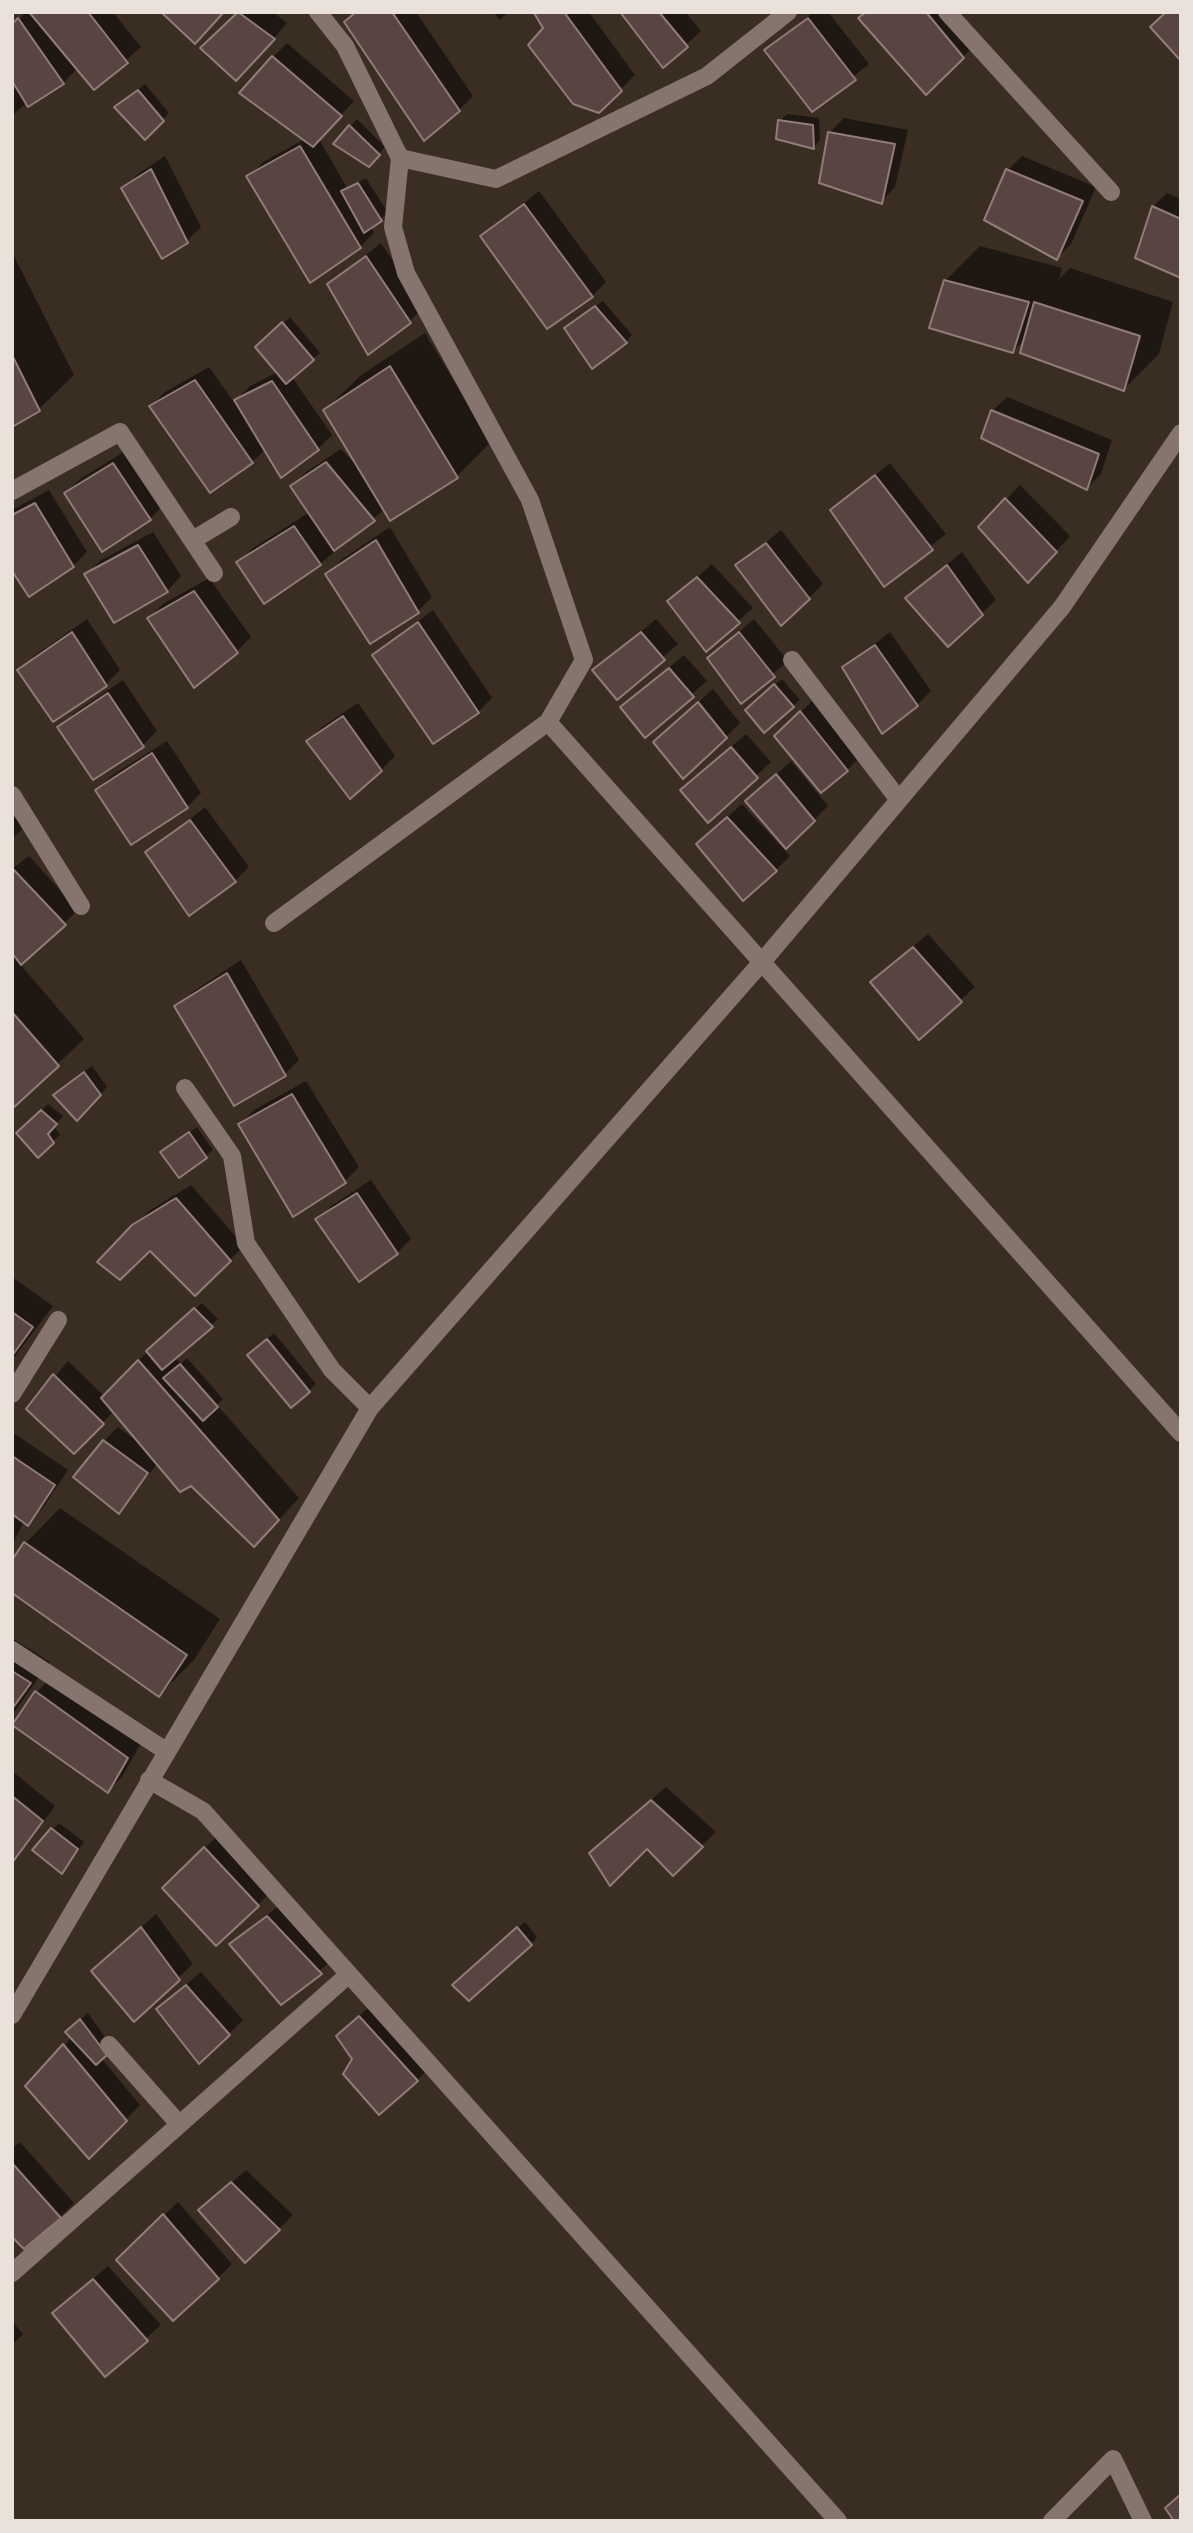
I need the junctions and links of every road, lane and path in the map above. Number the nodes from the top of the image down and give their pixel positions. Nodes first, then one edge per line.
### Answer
1 (318, 12) edge
2 (788, 12) edge
3 (947, 12) edge
4 (400, 158) junction
5 (1111, 192) dead end
6 (1181, 433) edge
7 (12, 492) edge
8 (230, 517) dead end
9 (192, 540) junction
10 (214, 573) dead end
11 (792, 660) dead end
12 (548, 722) junction
13 (12, 795) edge
14 (899, 800) junction
15 (81, 906) dead end
16 (274, 923) dead end
17 (762, 962) junction
18 (185, 1088) dead end
19 (58, 1320) dead end
20 (12, 1394) edge
21 (370, 1408) junction
22 (1181, 1433) edge
23 (12, 1650) edge
24 (166, 1751) junction
25 (149, 1780) junction
26 (348, 1975) junction
27 (12, 2015) edge
28 (109, 2045) dead end
29 (179, 2124) junction
30 (12, 2273) edge
31 (838, 2521) edge
32 (1052, 2521) edge
33 (1143, 2521) edge

1 - 4 street
2 - 4 street
3 - 5 street
4 - 12 street
6 - 14 street
7 - 9 street
8 - 9 street
9 - 10 street
11 - 14 street
12 - 16 street
12 - 17 street
13 - 15 street
14 - 17 street
17 - 21 street
17 - 22 street
18 - 21 street
19 - 20 street
21 - 24 street
23 - 24 street
24 - 25 street
25 - 26 street
25 - 27 street
26 - 29 street
26 - 31 street
28 - 29 street
29 - 30 street
32 - 33 street

